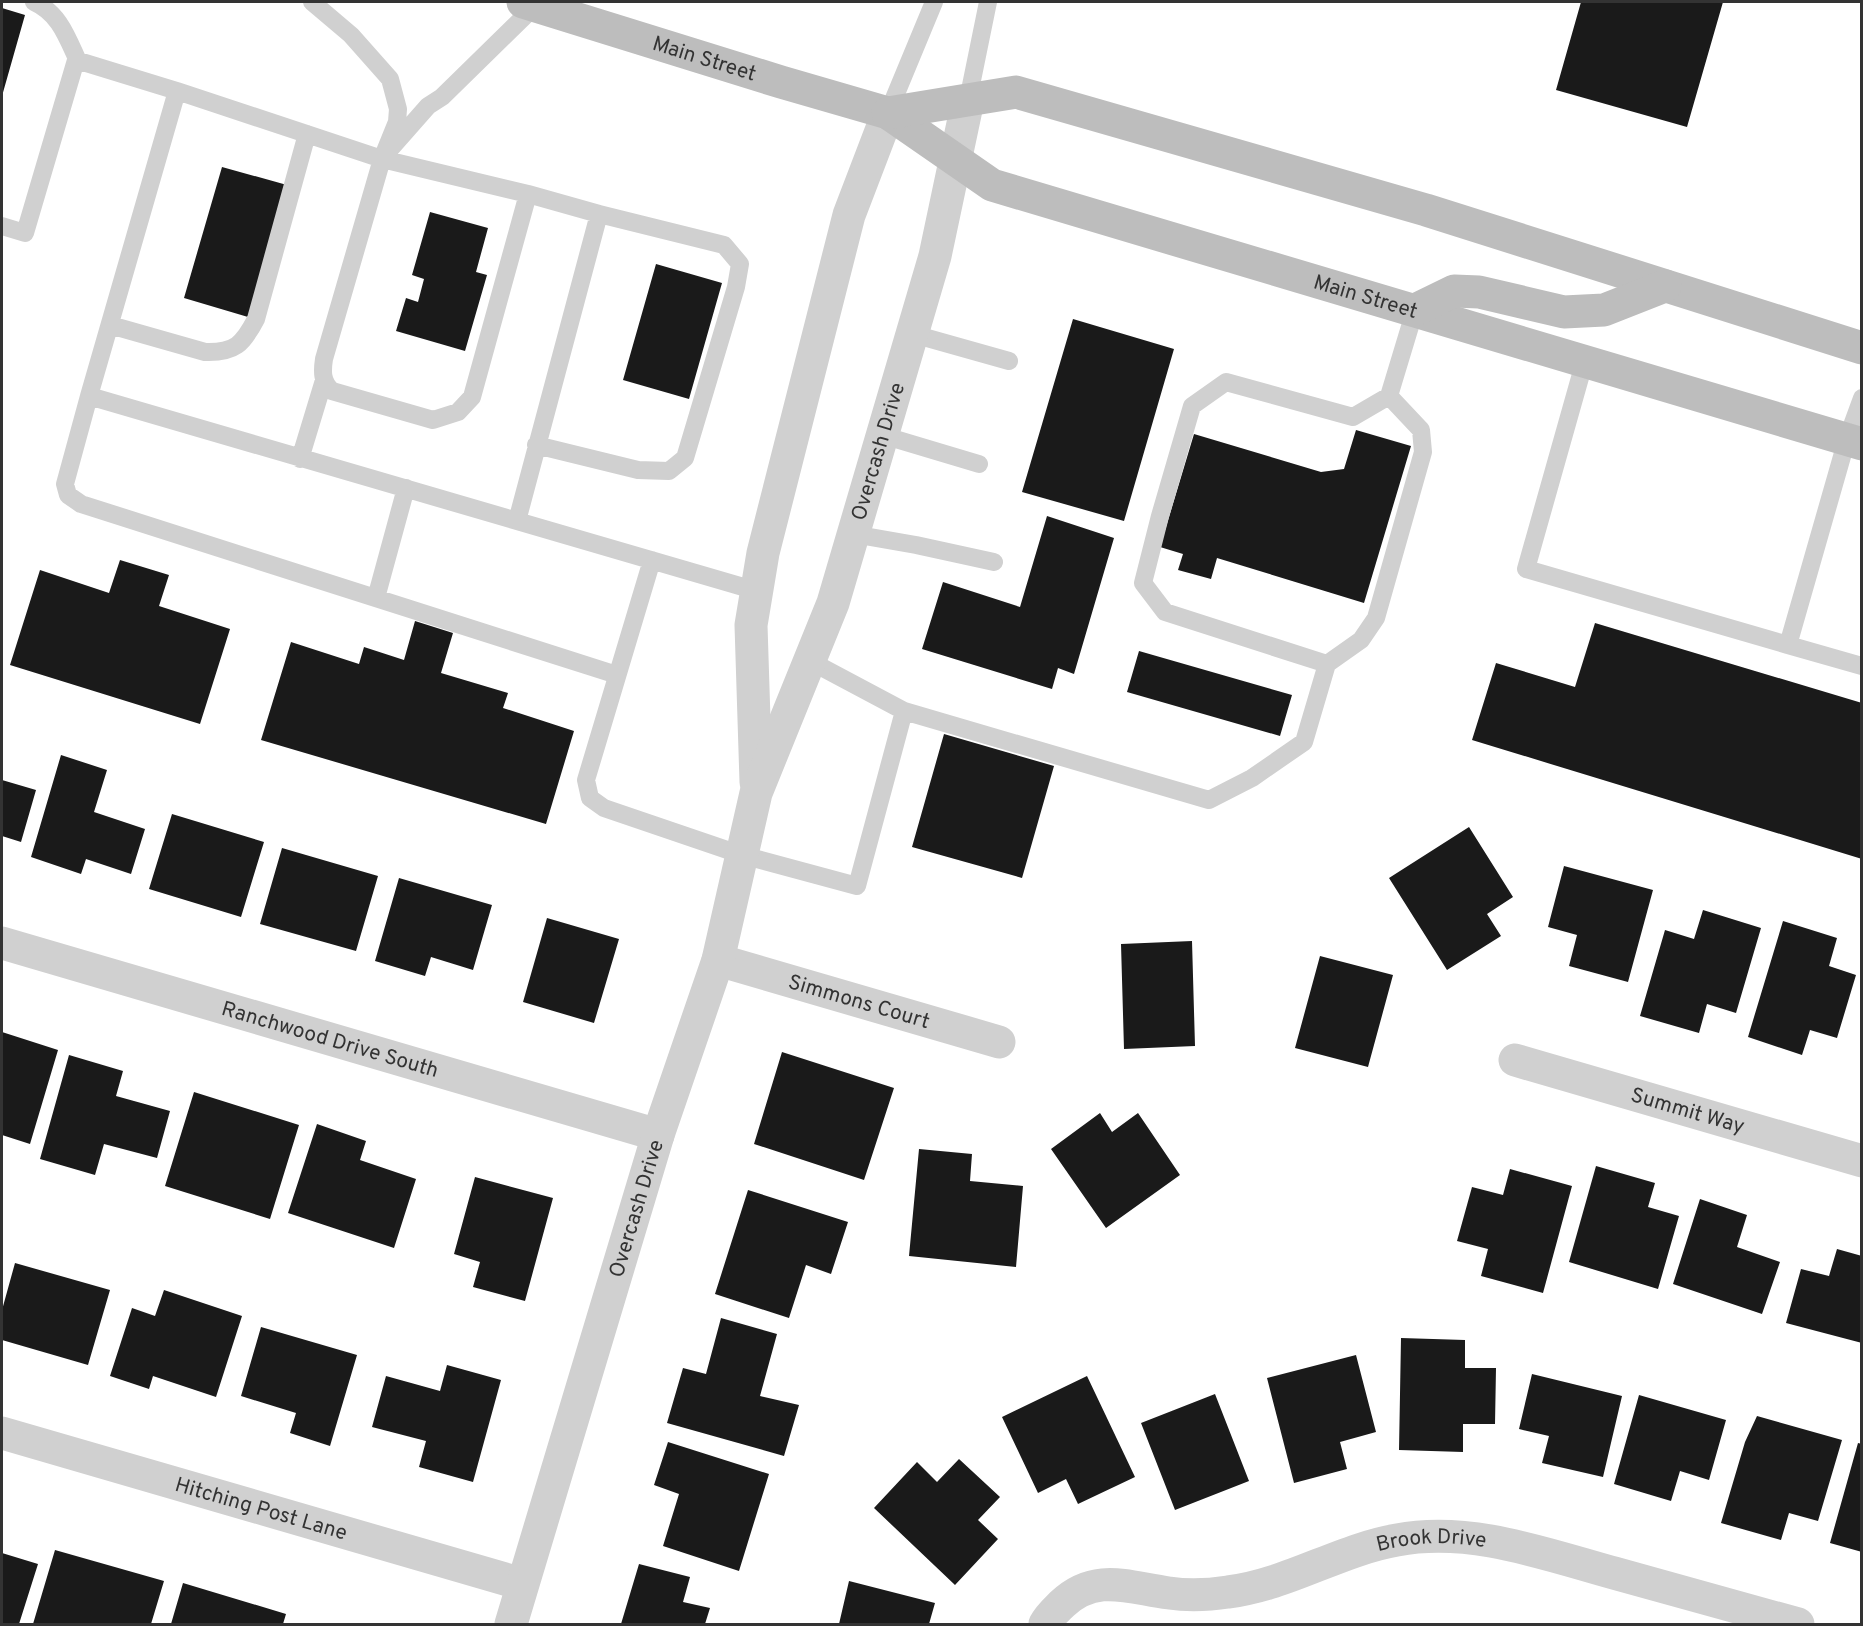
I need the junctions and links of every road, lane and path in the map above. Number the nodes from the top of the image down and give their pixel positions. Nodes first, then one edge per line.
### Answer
1 (34, 2) edge
2 (312, 2) edge
3 (934, 2) edge
4 (988, 2) edge
5 (529, 3) edge
6 (571, 8) edge
7 (78, 61) junction
8 (177, 91) junction
9 (968, 100) junction
10 (888, 113) junction
11 (307, 134) junction
12 (382, 159) junction
13 (956, 160) junction
14 (528, 194) junction
15 (599, 214) junction
16 (2, 226) edge
17 (1665, 286) junction
18 (1415, 310) junction
19 (110, 325) junction
20 (912, 334) junction
21 (1862, 348) edge
22 (1585, 360) junction
23 (1009, 361) dead end
24 (324, 380) junction
25 (89, 396) junction
26 (1389, 396) junction
27 (1862, 398) edge
28 (882, 435) junction
29 (1854, 442) edge
30 (536, 445) junction
31 (300, 459) junction
32 (979, 464) dead end
33 (406, 488) junction
34 (517, 521) junction
35 (854, 534) junction
36 (652, 560) junction
37 (994, 562) dead end
38 (757, 591) junction
39 (376, 598) junction
40 (1788, 645) junction
41 (810, 661) junction
42 (1327, 664) junction
43 (1862, 666) edge
44 (617, 675) junction
45 (904, 711) junction
46 (756, 793) junction
47 (742, 855) junction
48 (2, 942) edge
49 (718, 960) junction
50 (999, 1042) dead end
51 (1515, 1060) dead end
52 (658, 1135) junction
53 (1862, 1161) edge
54 (2, 1433) edge
55 (522, 1584) junction
56 (1055, 1613) edge
57 (511, 1624) edge
58 (1798, 1624) edge

1 - 7 lane
2 - 12 lane
3 - 10 lane
4 - 9 lane
5 - 6 main road, Main Street
5 - 12 lane
6 - 10 main road, Main Street
7 - 8 lane
7 - 16 lane
8 - 11 lane
8 - 19 lane
9 - 10 main road, Main Street
9 - 13 street, Overcash Drive
9 - 17 main road, Main Street
10 - 13 main road, Main Street
10 - 38 street, Overcash Drive
11 - 12 lane
11 - 19 lane
12 - 14 lane
12 - 24 lane
13 - 18 main road, Main Street
13 - 20 street, Overcash Drive
14 - 15 lane
14 - 24 lane
15 - 30 lane
15 - 30 lane
17 - 18 main road
17 - 21 main road, Main Street
18 - 22 main road, Main Street
18 - 26 lane
19 - 25 lane
20 - 23 lane
20 - 28 street, Overcash Drive
22 - 29 main road, Main Street
22 - 40 lane
24 - 31 lane
25 - 31 lane
25 - 39 lane
26 - 42 lane
26 - 42 lane
27 - 29 lane
28 - 32 lane
28 - 35 street, Overcash Drive
29 - 40 lane
30 - 34 lane
31 - 33 lane
33 - 34 lane
33 - 39 lane
34 - 36 lane
35 - 37 lane
35 - 41 street, Overcash Drive
36 - 38 lane
36 - 44 lane
38 - 46 street, Overcash Drive
39 - 44 lane
40 - 43 lane
41 - 45 lane
41 - 46 street, Overcash Drive
42 - 45 lane
44 - 47 lane
45 - 47 lane
46 - 47 street, Overcash Drive
47 - 49 street, Overcash Drive
48 - 52 street, Ranchwood Drive South
49 - 50 street, Simmons Court
49 - 52 street, Overcash Drive
51 - 53 street, Summit Way
52 - 55 street, Overcash Drive
54 - 55 street, Hitching Post Lane
55 - 57 street, Overcash Drive
56 - 58 street, Brook Drive

